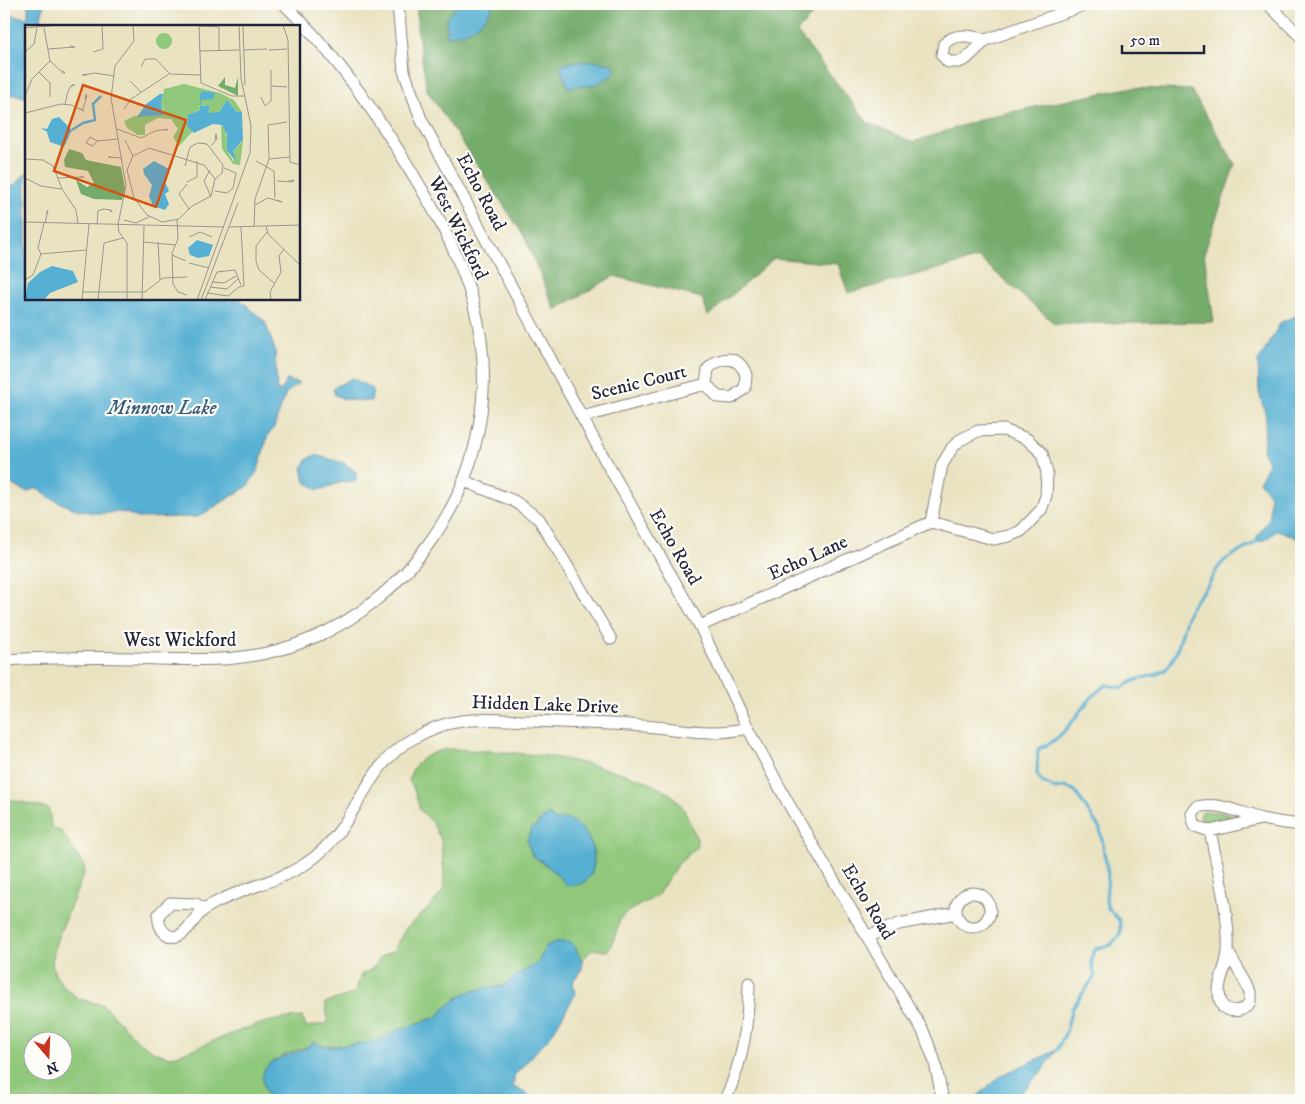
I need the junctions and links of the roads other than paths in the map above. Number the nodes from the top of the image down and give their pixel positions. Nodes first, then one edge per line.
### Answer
1 (284, 4) edge
2 (398, 4) edge
3 (1087, 4) edge
4 (1268, 4) edge
5 (1301, 37) edge
6 (986, 40) dead end
7 (706, 384) dead end
8 (582, 417) junction
9 (464, 482) junction
10 (931, 522) junction
11 (700, 626) junction
12 (611, 639) dead end
13 (4, 660) edge
14 (748, 728) junction
15 (1261, 819) junction
16 (1301, 825) edge
17 (1210, 831) junction
18 (204, 909) dead end
19 (956, 913) dead end
20 (868, 936) junction
21 (1228, 952) junction
22 (749, 983) dead end
23 (725, 1100) edge
24 (943, 1100) edge

1 - 9 street, West Wickford
2 - 8 street, Echo Road
3 - 6 street
4 - 5 street
7 - 8 street, Scenic Court
8 - 11 street, Echo Road
9 - 12 street
9 - 13 street, West Wickford
10 - 10 street
10 - 11 street, Echo Lane
11 - 14 street, Echo Road
14 - 18 street, Hidden Lake Drive
14 - 20 street, Echo Road
15 - 16 street
15 - 17 street
15 - 17 street
17 - 21 street
19 - 20 street
20 - 24 street, Echo Road
21 - 21 street
22 - 23 street

